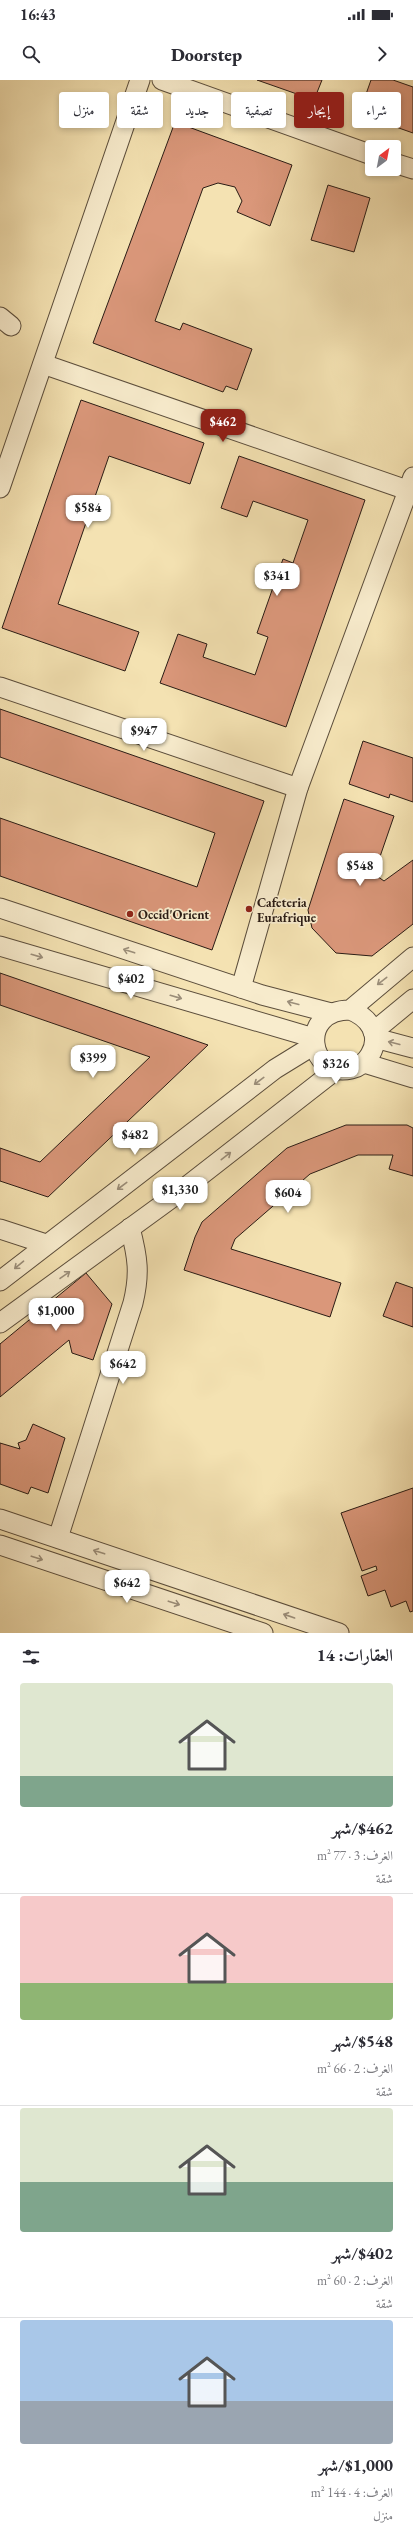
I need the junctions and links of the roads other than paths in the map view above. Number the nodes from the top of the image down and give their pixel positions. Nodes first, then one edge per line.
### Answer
1 (140, 80) edge
2 (162, 80) edge
3 (365, 152) edge
4 (401, 165) edge
5 (413, 169) edge
6 (44, 364) junction
7 (411, 487) edge
8 (0, 488) edge
9 (0, 687) edge
10 (298, 788) junction
11 (0, 908) edge
12 (0, 946) edge
13 (413, 957) edge
14 (241, 988) junction
15 (413, 999) edge
16 (350, 1010) junction
17 (330, 1013) junction
18 (374, 1035) junction
19 (314, 1041) junction
20 (413, 1048) edge
21 (364, 1063) junction
22 (337, 1069) junction
23 (413, 1078) edge
24 (130, 1228) junction
25 (0, 1229) edge
26 (46, 1244) junction
27 (0, 1281) edge
28 (0, 1322) edge
29 (0, 1520) edge
30 (58, 1538) junction
31 (0, 1546) edge
32 (263, 1633) edge
33 (339, 1633) edge

1 - 6 street
2 - 3 street
4 - 5 street
6 - 7 street
6 - 8 street
7 - 10 street
9 - 10 street
10 - 14 street
14 -> 11 street
12 -> 19 street
13 -> 16 street
17 -> 14 street
15 - 18 street
16 - 17 street
16 - 18 street
17 - 19 street
20 -> 18 street
18 - 21 street
19 - 22 street
19 -> 26 street
21 - 22 street
21 - 23 street
24 -> 22 street
28 -> 24 street
24 - 30 street
25 - 26 street
26 -> 27 street
29 - 30 street
33 -> 30 street
31 -> 32 street

